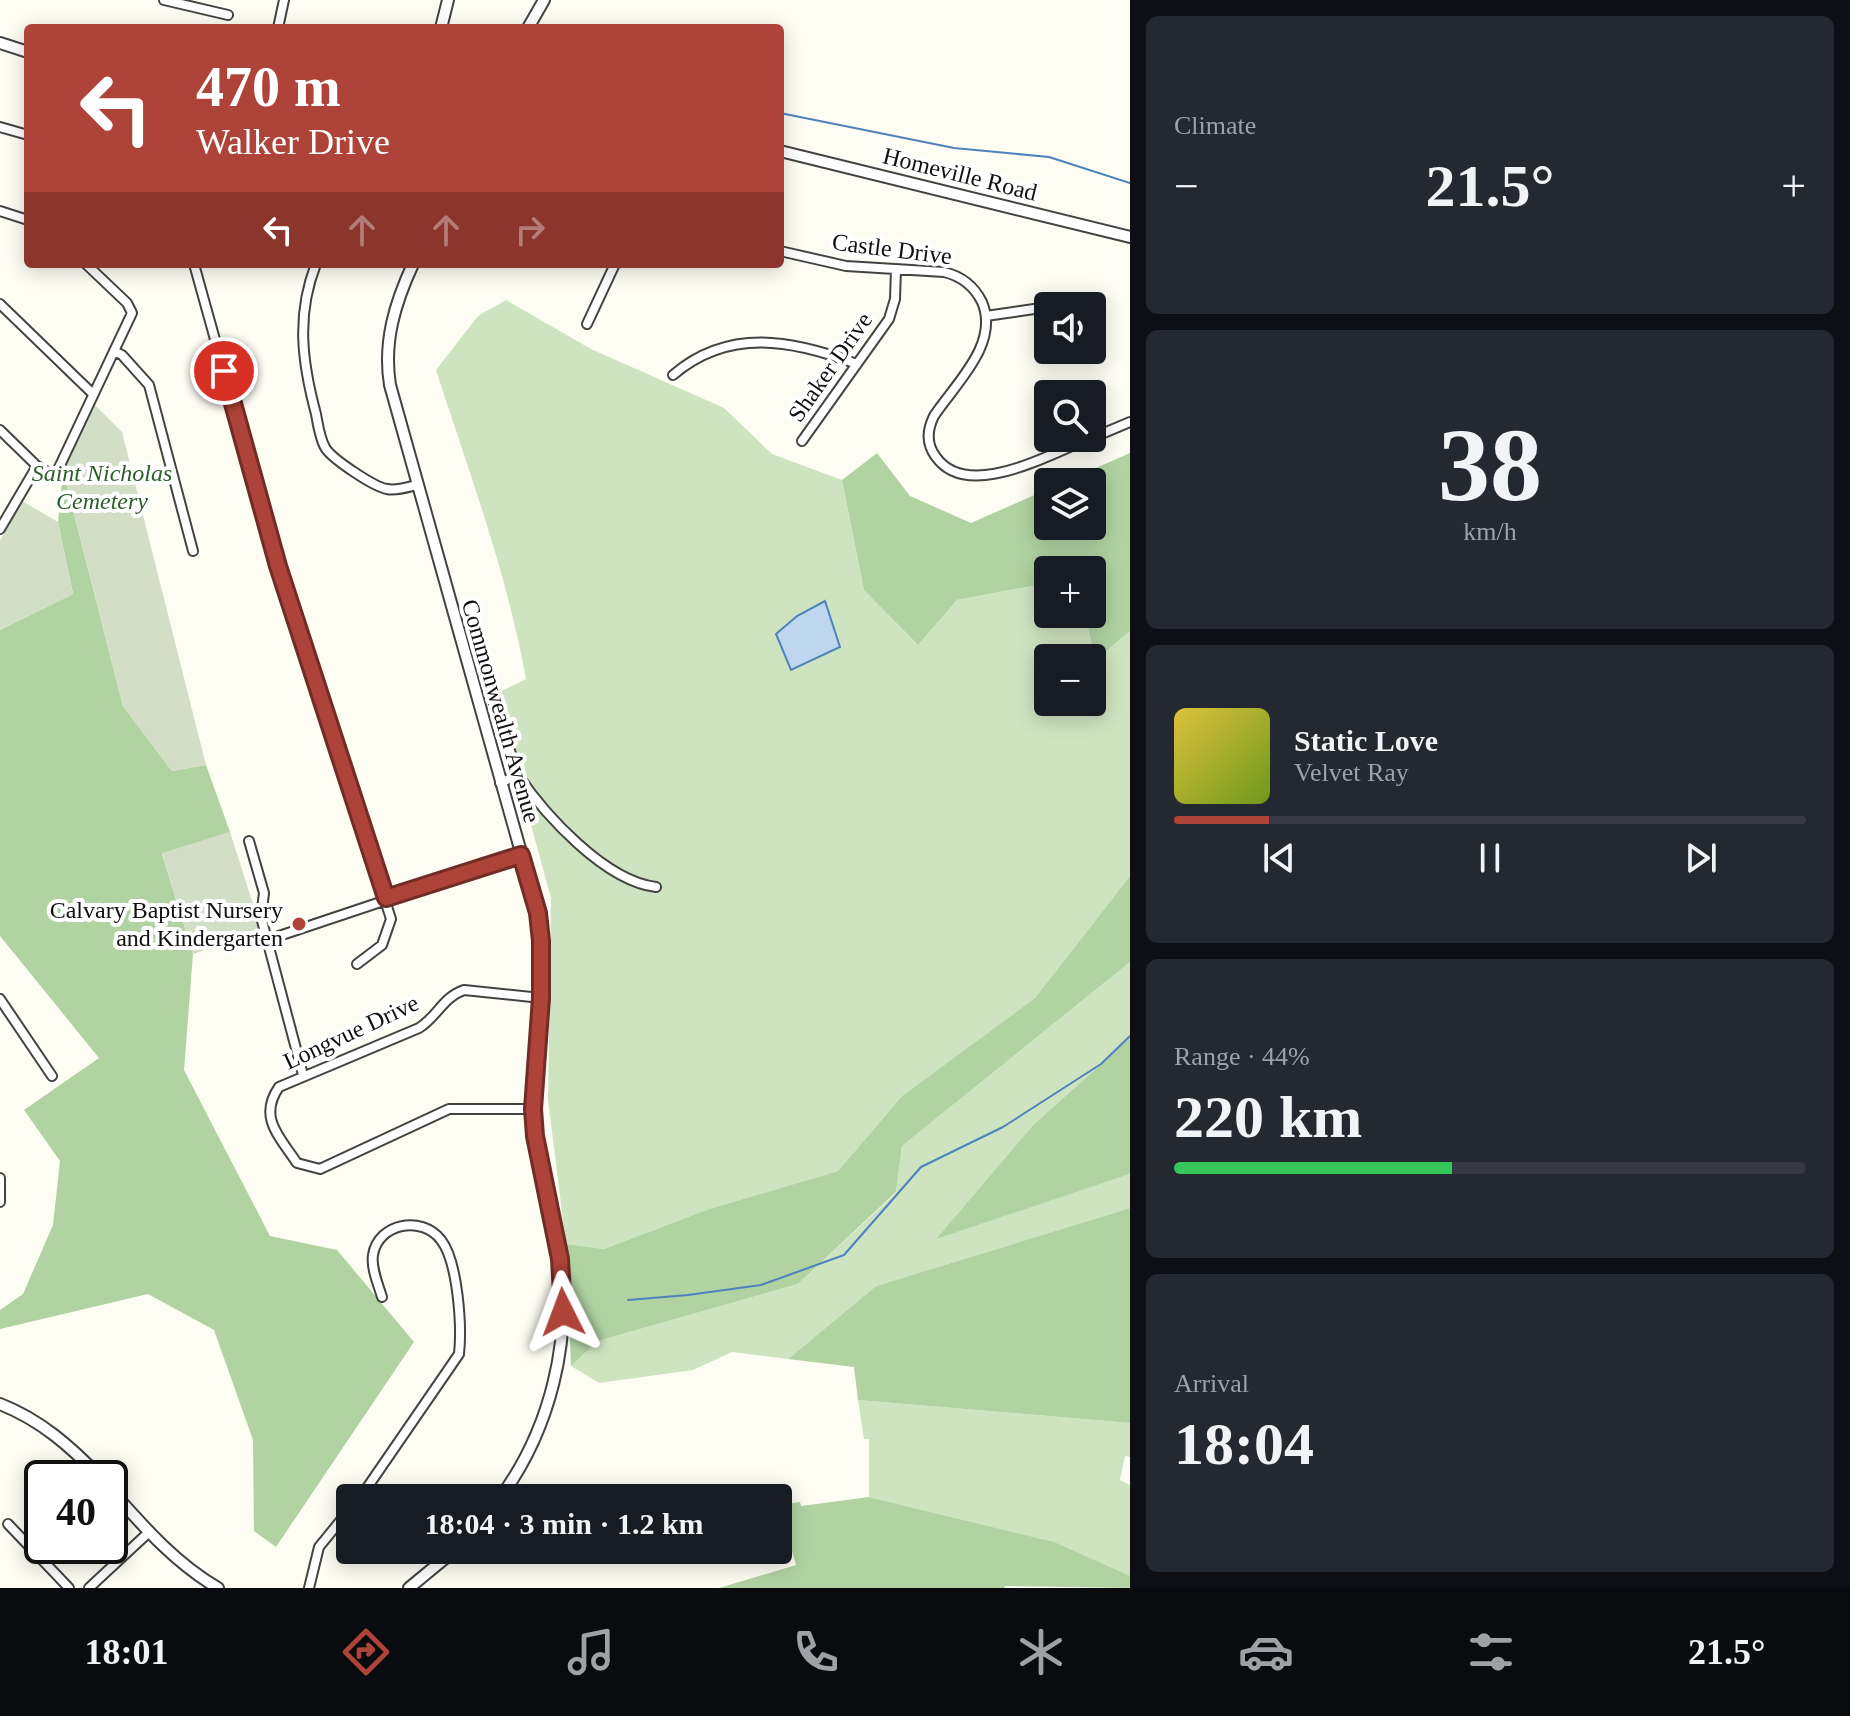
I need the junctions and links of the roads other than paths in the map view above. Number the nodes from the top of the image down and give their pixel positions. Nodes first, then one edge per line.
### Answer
1 (164, 0) edge
2 (284, 0) edge
3 (448, 0) edge
4 (542, 2) edge
5 (228, 15) dead end
6 (279, 24) edge
7 (442, 24) edge
8 (530, 24) edge
9 (0, 43) edge
10 (24, 51) edge
11 (0, 127) edge
12 (24, 134) edge
13 (784, 152) edge
14 (0, 211) edge
15 (24, 219) edge
16 (1130, 237) edge
17 (784, 252) edge
18 (90, 268) edge
19 (195, 268) edge
20 (315, 268) edge
21 (411, 268) edge
22 (613, 268) edge
23 (896, 269) junction
24 (0, 304) edge
25 (1034, 309) edge
26 (986, 316) junction
27 (587, 324) dead end
28 (114, 351) junction
29 (857, 364) junction
30 (673, 375) dead end
31 (93, 394) junction
32 (1130, 422) edge
33 (0, 430) edge
34 (1106, 432) edge
35 (802, 441) dead end
36 (1053, 452) edge
37 (37, 466) junction
38 (417, 485) junction
39 (0, 529) edge
40 (193, 551) dead end
41 (492, 697) dead end
42 (518, 775) junction
43 (500, 783) junction
44 (249, 841) dead end
45 (521, 855) junction
46 (656, 887) dead end
47 (386, 898) junction
48 (267, 940) junction
49 (357, 964) dead end
50 (541, 998) junction
51 (0, 999) edge
52 (303, 1075) junction
53 (52, 1076) dead end
54 (533, 1109) junction
55 (0, 1178) edge
56 (0, 1202) edge
57 (382, 1297) dead end
58 (0, 1404) edge
59 (83, 1460) edge
60 (370, 1484) edge
61 (511, 1484) edge
62 (128, 1510) edge
63 (8, 1524) dead end
64 (336, 1526) edge
65 (148, 1533) junction
66 (438, 1564) edge
67 (69, 1588) edge
68 (89, 1588) edge
69 (218, 1588) edge
70 (309, 1588) edge
71 (409, 1588) edge

1 - 5 street
2 - 6 street
3 - 7 street
4 - 8 street
9 - 10 street
11 - 12 street
13 - 16 street, Homeville Road
14 - 15 street
17 - 23 street, Castle Drive
18 - 28 street
19 - 47 street
20 - 38 street
21 - 38 street, Commonwealth Avenue
22 - 27 street
23 - 26 street, Castle Drive
23 - 29 street, Shaker Drive
24 - 31 street
25 - 26 street
26 - 36 street
28 - 31 street
28 - 40 street
29 - 30 street
29 - 35 street, Shaker Drive
31 - 37 street
32 - 34 street
33 - 37 street
37 - 39 street
38 - 43 street, Commonwealth Avenue
41 - 42 street
42 - 43 street
42 - 46 street
43 - 45 street, Commonwealth Avenue
44 - 48 street
45 - 47 street
45 - 50 street, Commonwealth Avenue
47 - 48 street
47 - 49 street
48 - 52 street
50 - 52 street, Longvue Drive
50 - 54 street, Commonwealth Avenue
51 - 53 street
52 - 54 street, Longvue Drive
54 - 61 street, Commonwealth Avenue
55 - 56 street
57 - 60 street
58 - 59 street
62 - 65 street
63 - 67 street
64 - 70 street
65 - 68 street
65 - 69 street
66 - 71 street

